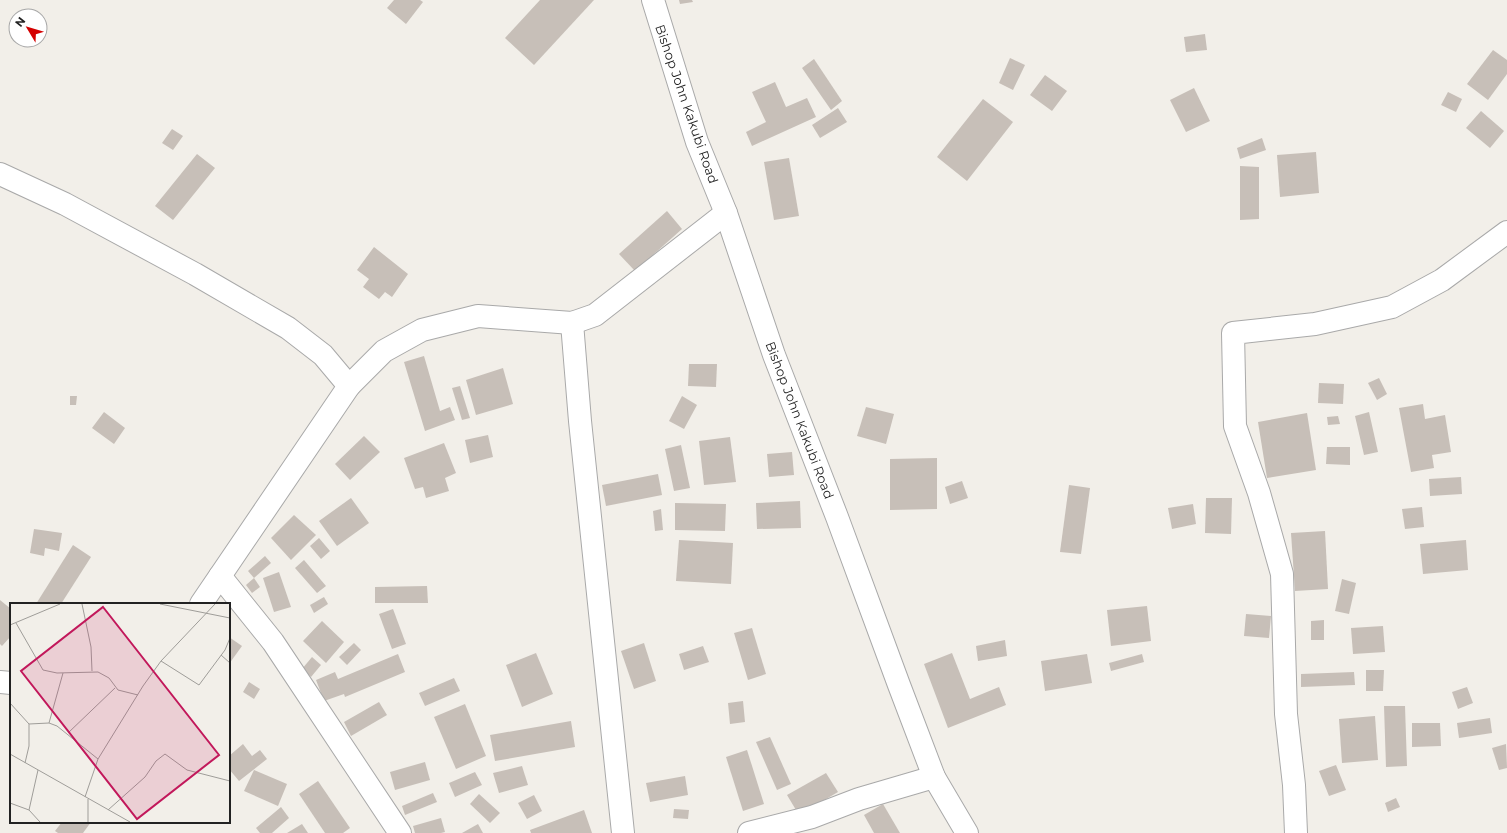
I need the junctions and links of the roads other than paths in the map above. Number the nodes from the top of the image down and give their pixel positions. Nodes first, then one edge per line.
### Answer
1 (653, 0) edge
2 (0, 174) edge
3 (726, 213) junction
4 (1507, 232) edge
5 (572, 323) junction
6 (349, 386) junction
7 (220, 576) junction
8 (202, 603) edge
9 (0, 682) edge
10 (10, 683) edge
11 (934, 777) junction
12 (400, 833) edge
13 (623, 833) edge
14 (749, 833) edge
15 (967, 833) edge
16 (1296, 833) edge

1 - 3 street, Bishop John Kakubi Road
2 - 6 street
3 - 5 street
3 - 11 street, Bishop John Kakubi Road
4 - 16 street
5 - 6 street
5 - 13 street
6 - 7 street
7 - 8 street
7 - 12 street
9 - 10 street
11 - 14 street
11 - 15 street, Bishop John Kakubi Road

